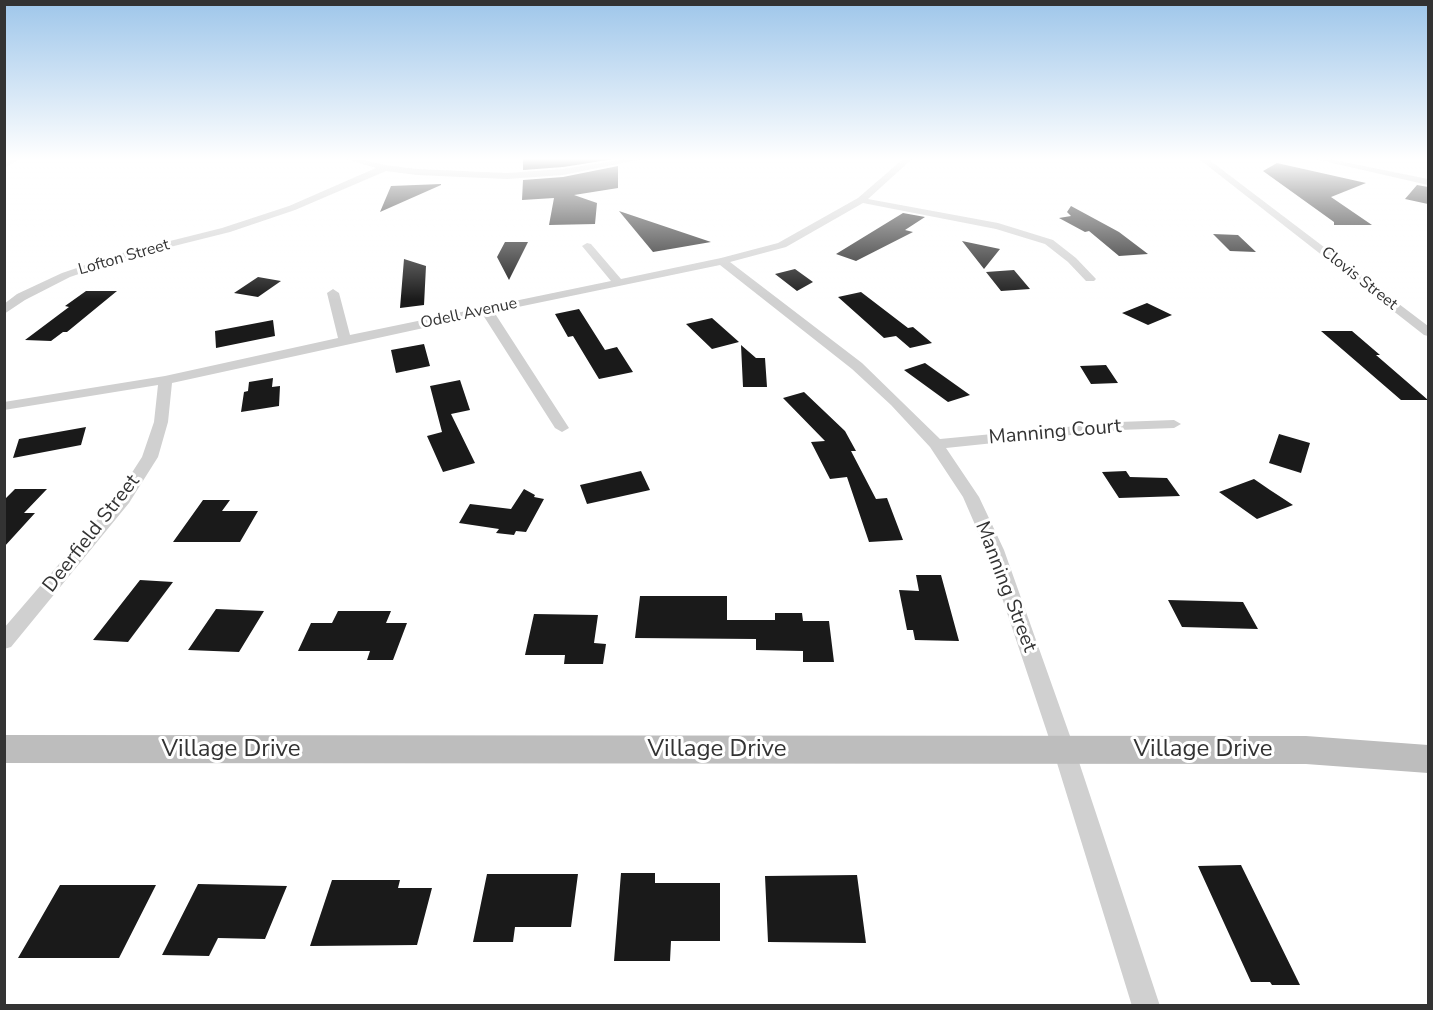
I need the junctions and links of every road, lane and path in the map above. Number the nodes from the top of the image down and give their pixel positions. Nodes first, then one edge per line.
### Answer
1 (296, 206) edge
2 (851, 206) edge
3 (893, 206) edge
4 (1264, 206) edge
5 (587, 246) dead end
6 (722, 261) junction
7 (1090, 279) dead end
8 (618, 282) junction
9 (333, 294) dead end
10 (4, 310) edge
11 (488, 311) junction
12 (1428, 332) edge
13 (345, 340) junction
14 (165, 380) junction
15 (4, 406) edge
16 (1174, 424) dead end
17 (562, 428) dead end
18 (936, 444) junction
19 (4, 642) edge
20 (4, 749) edge
21 (1064, 750) junction
22 (1428, 759) edge
23 (1146, 1005) edge

1 - 10 street, Lofton Street
2 - 6 street, Odell Avenue
3 - 7 street
4 - 12 street, Clovis Street
5 - 8 street
6 - 8 street, Odell Avenue
6 - 18 street, Manning Street
8 - 11 street, Odell Avenue
9 - 13 street
11 - 13 street, Odell Avenue
11 - 17 street
13 - 14 street, Odell Avenue
14 - 15 street, Odell Avenue
14 - 19 street, Deerfield Street
16 - 18 street, Manning Court
18 - 21 street, Manning Street
20 - 21 main road, Village Drive
21 - 22 main road, Village Drive
21 - 23 street, Manning Street

